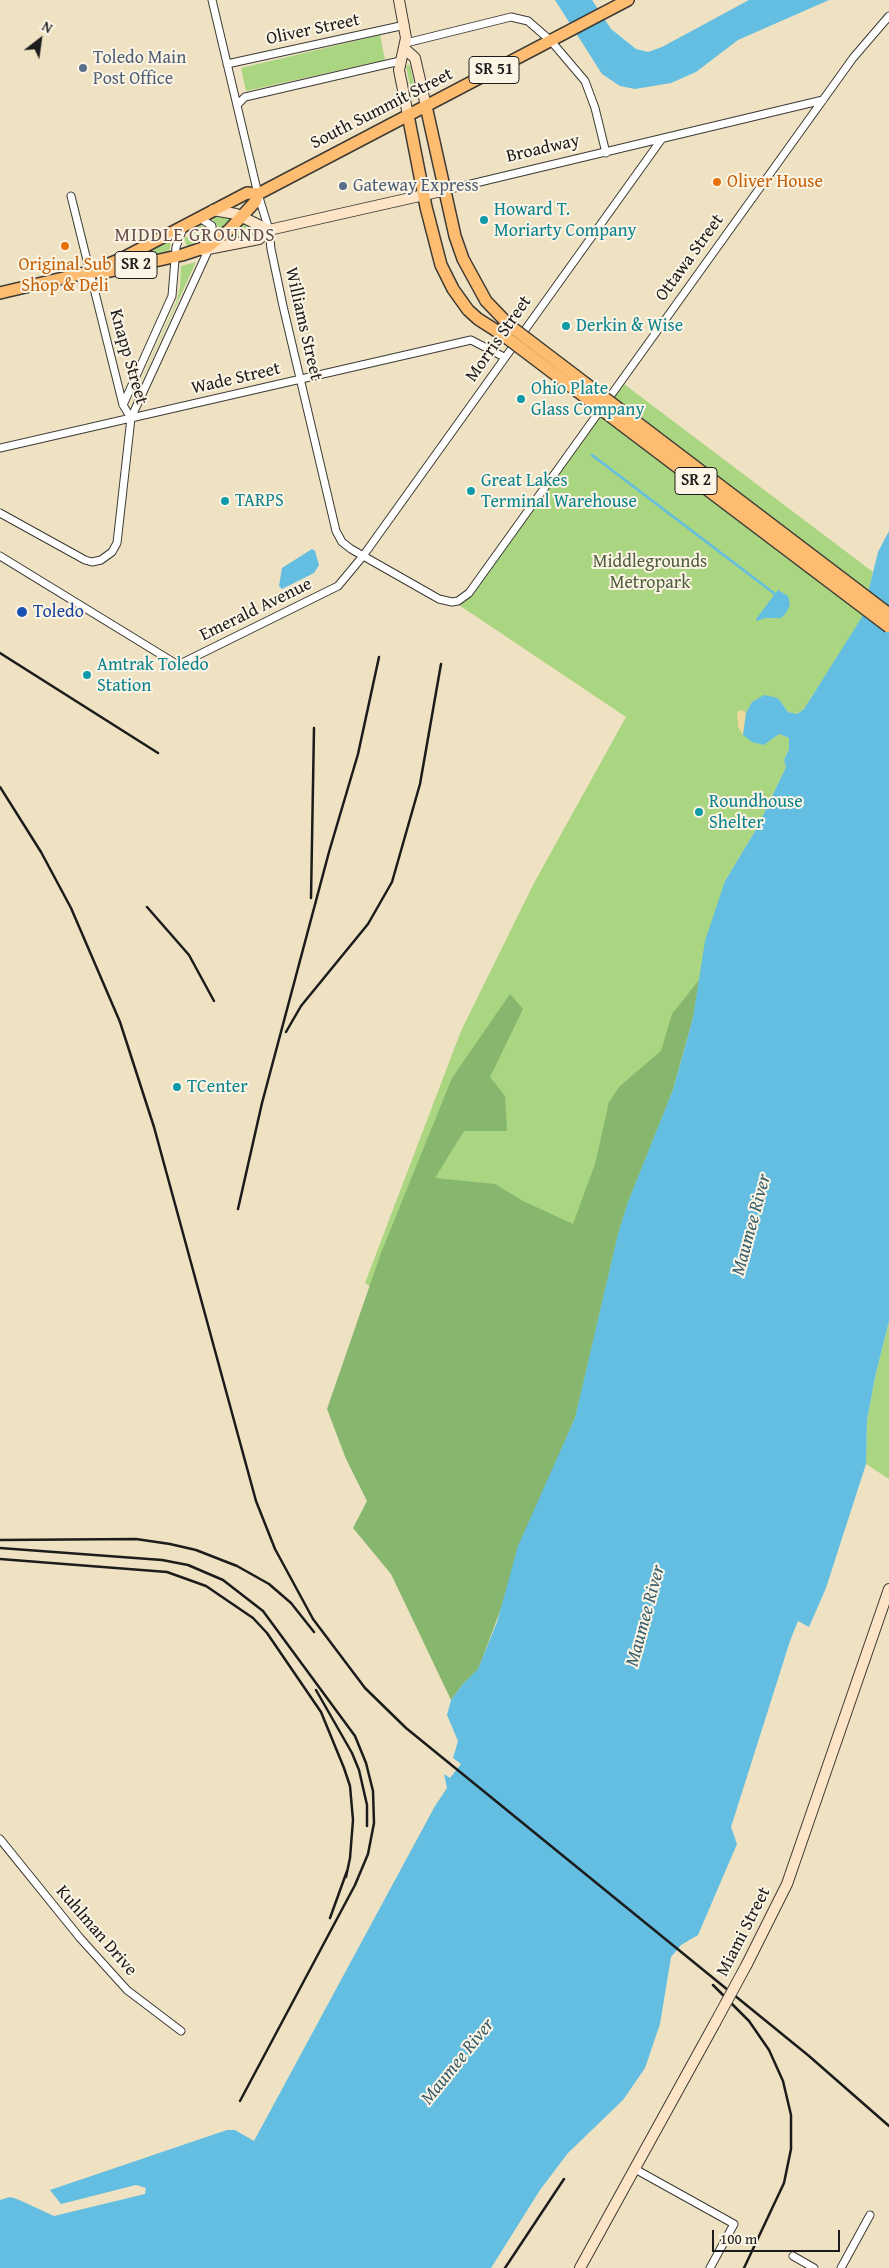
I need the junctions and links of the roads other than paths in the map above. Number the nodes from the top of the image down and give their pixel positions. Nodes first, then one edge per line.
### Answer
1 (212, 0) edge
2 (399, 0) edge
3 (628, 0) edge
4 (889, 16) edge
5 (405, 25) junction
6 (551, 41) junction
7 (405, 46) junction
8 (400, 62) junction
9 (227, 64) junction
10 (823, 100) junction
11 (237, 104) junction
12 (426, 106) junction
13 (408, 115) junction
14 (661, 140) junction
15 (606, 153) junction
16 (446, 190) junction
17 (258, 194) junction
18 (423, 195) junction
19 (71, 196) dead end
20 (214, 210) junction
21 (241, 217) junction
22 (200, 218) junction
23 (185, 226) junction
24 (269, 230) junction
25 (210, 247) junction
26 (179, 255) junction
27 (89, 272) junction
28 (0, 293) edge
29 (507, 331) junction
30 (504, 357) junction
31 (300, 380) junction
32 (123, 405) junction
33 (131, 418) junction
34 (0, 448) edge
35 (0, 513) edge
36 (0, 556) edge
37 (363, 556) junction
38 (889, 614) edge
39 (889, 627) edge
40 (889, 1589) edge
41 (0, 1838) edge
42 (180, 2031) dead end
43 (634, 2169) junction
44 (870, 2215) dead end
45 (793, 2256) dead end
46 (580, 2268) edge
47 (710, 2268) edge
48 (814, 2268) edge
49 (841, 2268) edge

1 - 9 street, Williams Street
2 - 5 street
3 - 6 main road, South Summit Street / SR 51
4 - 10 street, Ottawa Street
5 - 7 street
5 - 9 street, Oliver Street
6 - 7 street
6 - 12 main road, South Summit Street / SR 51
6 - 15 street
7 - 8 street
7 - 12 street
8 - 11 street
8 - 13 street
9 - 11 street, Williams Street
10 - 14 street, Broadway
10 - 37 street, Ottawa Street
11 - 17 street, Williams Street
12 - 13 main road, South Summit Street
12 - 16 main road, SR 2
13 - 17 main road, South Summit Street
13 - 18 main road, SR 2
14 - 15 street, Broadway
14 - 30 street, Morris Street
15 - 16 street, Broadway
16 - 18 street, Broadway
16 - 29 main road, SR 2
17 - 20 main road, South Summit Street / SR 2
17 - 21 main road, South Summit Street / SR 2
17 - 24 street, Williams Street
18 - 24 street, Broadway
18 - 29 main road, SR 2
19 - 27 street, Knapp Street
20 - 21 street
20 - 22 main road, SR 2
21 - 24 street
21 - 25 main road, South Summit Street / SR 2
22 - 23 main road, SR 2
22 - 25 street
23 - 26 street
23 - 27 main road, SR 2
24 - 25 street, Broadway
24 - 31 street, Williams Street
25 - 26 main road, South Summit Street / SR 2
25 - 33 street
26 - 27 main road, SR 2
26 - 32 street
27 - 28 main road, SR 2
27 - 32 street, Knapp Street
29 - 38 main road, SR 2, bridge
29 - 39 main road, SR 2, bridge
30 - 31 street, Wade Street
30 - 37 street, Morris Street
31 - 33 street, Wade Street
31 - 37 street, Williams Street
32 - 33 street, Knapp Street
33 - 34 street, Wade Street
33 - 35 street, Knapp Street
36 - 37 street, Emerald Avenue
40 - 43 street, Miami Street, bridge
41 - 42 street, Kuhlman Drive
43 - 46 street, Miami Street
43 - 47 street
44 - 49 street
45 - 48 street

